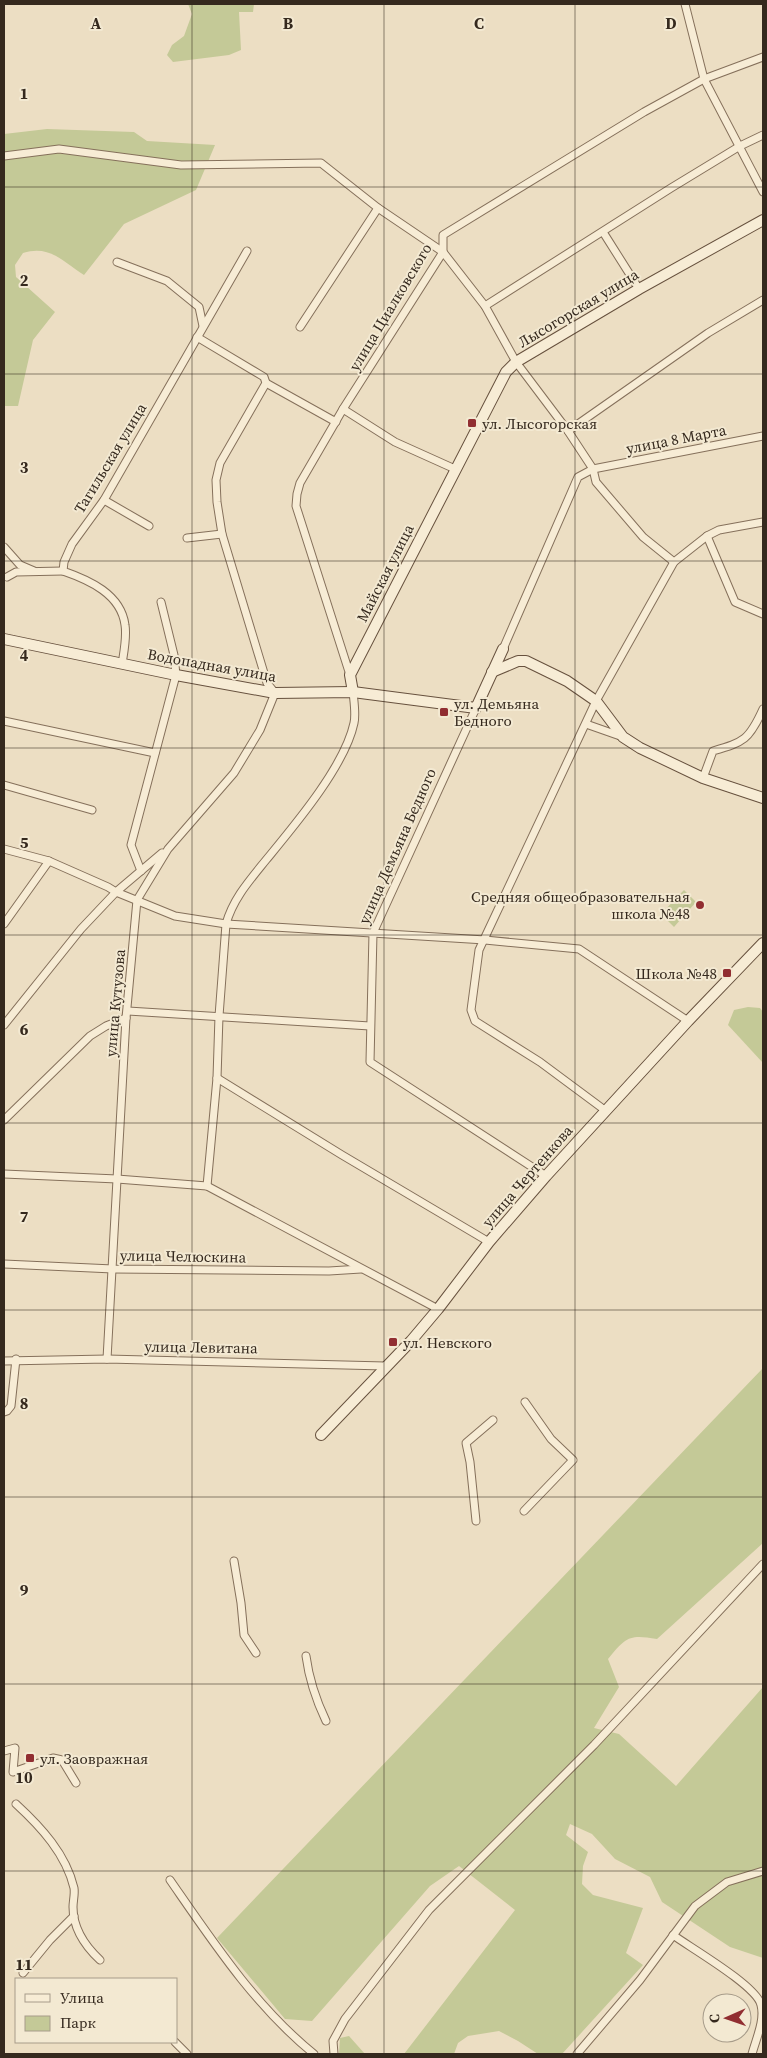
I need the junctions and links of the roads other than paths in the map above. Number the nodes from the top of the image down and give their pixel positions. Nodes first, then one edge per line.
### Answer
1 (685, 4) edge
2 (763, 57) edge
3 (704, 79) junction
4 (763, 135) edge
5 (740, 146) junction
6 (4, 156) edge
7 (763, 192) edge
8 (378, 208) junction
9 (763, 220) edge
10 (603, 232) junction
11 (247, 251) dead end
12 (443, 252) junction
13 (117, 262) dead end
14 (639, 289) junction
15 (763, 300) edge
16 (485, 306) junction
17 (203, 326) junction
18 (300, 327) dead end
19 (197, 337) junction
20 (516, 362) junction
21 (266, 383) junction
22 (343, 409) junction
23 (336, 422) junction
24 (568, 431) junction
25 (763, 436) edge
26 (455, 468) junction
27 (593, 469) junction
28 (104, 500) junction
29 (763, 522) edge
30 (149, 526) dead end
31 (222, 534) junction
32 (707, 536) junction
33 (187, 538) dead end
34 (4, 547) edge
35 (674, 562) junction
36 (63, 571) junction
37 (37, 572) junction
38 (7, 577) dead end
39 (161, 602) dead end
40 (763, 614) edge
41 (4, 639) edge
42 (503, 649) joint
43 (122, 664) junction
44 (492, 672) junction
45 (176, 675) junction
46 (350, 675) junction
47 (353, 692) junction
48 (275, 693) junction
49 (596, 701) junction
50 (476, 708) junction
51 (763, 709) edge
52 (4, 721) edge
53 (586, 724) junction
54 (623, 737) junction
55 (155, 753) junction
56 (703, 778) junction
57 (4, 785) edge
58 (763, 798) edge
59 (92, 810) dead end
60 (168, 848) junction
61 (4, 849) edge
62 (49, 861) junction
63 (142, 870) junction
64 (116, 892) junction
65 (137, 900) junction
66 (4, 924) edge
67 (226, 924) junction
68 (373, 933) junction
69 (485, 940) junction
70 (763, 944) edge
71 (127, 1014) junction
72 (219, 1016) junction
73 (688, 1021) junction
74 (4, 1025) edge
75 (370, 1026) junction
76 (217, 1078) junction
77 (606, 1111) junction
78 (4, 1120) edge
79 (4, 1174) edge
80 (546, 1176) junction
81 (117, 1179) junction
82 (207, 1186) junction
83 (490, 1242) junction
84 (4, 1264) edge
85 (113, 1269) junction
86 (361, 1269) junction
87 (438, 1309) junction
88 (16, 1359) junction
89 (107, 1359) junction
90 (4, 1360) edge
91 (385, 1366) junction
92 (525, 1402) dead end
93 (4, 1412) edge
94 (493, 1420) dead end
95 (321, 1435) dead end
96 (524, 1511) dead end
97 (476, 1521) dead end
98 (234, 1561) dead end
99 (763, 1564) edge
100 (256, 1653) dead end
101 (306, 1656) dead end
102 (326, 1721) dead end
103 (4, 1751) edge
104 (76, 1783) dead end
105 (16, 1804) dead end
106 (763, 1871) edge
107 (170, 1880) dead end
108 (74, 1916) junction
109 (673, 1935) junction
110 (100, 1960) dead end
111 (23, 1973) dead end
112 (176, 2043) edge
113 (187, 2054) edge
114 (314, 2054) edge
115 (334, 2054) edge
116 (577, 2054) edge
117 (752, 2054) edge

1 - 3 street
2 - 3 street, улица Циалковского
3 - 5 street
3 - 12 street, улица Циалковского
4 - 5 street
5 - 7 street
5 - 10 street
6 - 8 street
8 - 12 street
8 - 18 street
9 - 14 street, Лысогорская улица
10 - 14 street
10 - 16 street
11 - 17 street, Тагильская улица
12 - 16 street
12 - 22 street, улица Циалковского
13 - 17 street
14 - 20 street, Лысогорская улица
15 - 24 street
16 - 20 street
17 - 19 street, Тагильская улица
19 - 21 street
19 - 28 street, Тагильская улица
20 - 24 street
20 - 26 street, Лысогорская улица
21 - 23 street
21 - 31 street
22 - 23 street, улица Циалковского
22 - 26 street
23 - 46 street, улица Циалковского
24 - 27 street
25 - 27 street, улица 8 Марта
26 - 46 street, Майская улица
27 - 35 street
27 - 42 street, улица Демьяна Бедного
28 - 30 street
28 - 36 street, Тагильская улица
29 - 32 street
31 - 33 street
31 - 48 street
32 - 35 street
32 - 40 street
34 - 37 street
35 - 49 street
36 - 37 street
36 - 43 street
37 - 38 street
39 - 45 street
41 - 43 street, Водопадная улица
42 - 44 street, улица Демьяна Бедного
43 - 45 street, Водопадная улица
44 - 49 street
44 - 50 street, улица Демьяна Бедного
45 - 48 street, Водопадная улица
45 - 55 street
46 - 47 street
47 - 48 street, Водопадная улица
47 - 50 street, Водопадная улица
47 - 67 street
48 - 60 street, улица Кутузова
49 - 53 street
49 - 54 street
50 - 68 street, улица Демьяна Бедного
51 - 56 street
52 - 55 street
53 - 54 street
53 - 69 street
54 - 56 street
55 - 63 street
56 - 58 street
57 - 59 street
60 - 63 street
60 - 65 street, улица Кутузова
61 - 62 street
62 - 64 street
62 - 66 street
63 - 64 street
64 - 65 street
64 - 74 street
65 - 67 street
65 - 71 street, улица Кутузова
67 - 68 street
67 - 72 street
68 - 69 street
68 - 75 street, улица Демьяна Бедного
69 - 73 street
69 - 77 street
70 - 73 street, улица Чертенкова
71 - 72 street
71 - 78 street
71 - 81 street, улица Кутузова
72 - 75 street
72 - 76 street
73 - 77 street, улица Чертенкова
75 - 80 street, улица Демьяна Бедного
76 - 82 street
76 - 83 street
77 - 80 street, улица Чертенкова
79 - 81 street
80 - 83 street, улица Чертенкова
81 - 82 street
81 - 85 street, улица Кутузова
82 - 86 street
83 - 87 street, улица Чертенкова
84 - 85 street, улица Челюскина
85 - 86 street, улица Челюскина
85 - 89 street, улица Кутузова
86 - 87 street
87 - 91 street, улица Чертенкова
88 - 89 street, улица Левитана
88 - 90 street, улица Левитана
88 - 93 street
89 - 91 street, улица Левитана
91 - 95 street, улица Чертенкова
92 - 96 street
94 - 97 street
98 - 100 street
99 - 115 street
101 - 102 street
103 - 104 street
105 - 108 street
106 - 109 street
107 - 114 street
108 - 110 street
108 - 111 street
109 - 116 street
109 - 117 street
112 - 113 street

